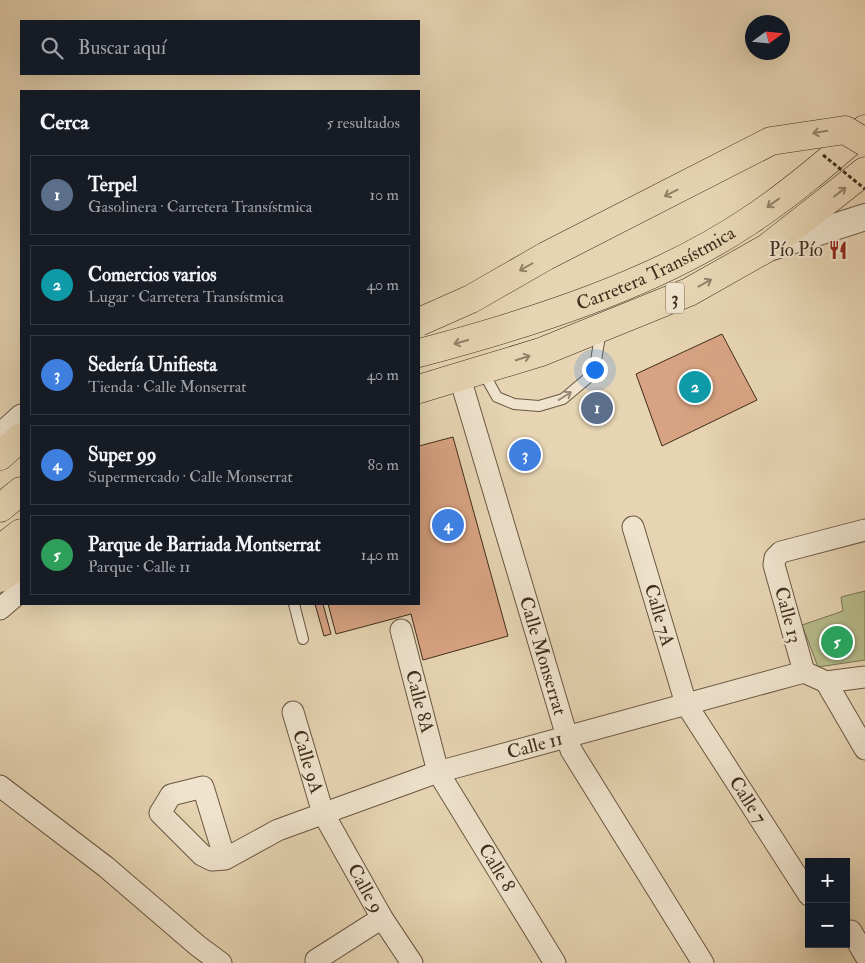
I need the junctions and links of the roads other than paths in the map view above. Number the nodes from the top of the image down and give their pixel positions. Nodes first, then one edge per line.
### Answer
1 (865, 129) edge
2 (865, 142) edge
3 (865, 171) edge
4 (865, 217) edge
5 (767, 248) junction
6 (420, 322) edge
7 (602, 328) junction
8 (420, 353) edge
9 (471, 374) junction
10 (420, 390) edge
11 (20, 416) edge
12 (0, 434) edge
13 (20, 438) edge
14 (0, 456) edge
15 (20, 492) edge
16 (0, 508) edge
17 (633, 527) dead end
18 (865, 530) edge
19 (20, 534) edge
20 (0, 549) edge
21 (20, 565) edge
22 (0, 578) edge
23 (20, 592) edge
24 (294, 605) edge
25 (0, 609) edge
26 (401, 630) dead end
27 (303, 639) dead end
28 (804, 672) junction
29 (865, 677) edge
30 (826, 682) junction
31 (686, 704) junction
32 (293, 712) dead end
33 (567, 737) junction
34 (865, 749) edge
35 (438, 772) junction
36 (0, 786) edge
37 (323, 813) junction
38 (218, 860) dead end
39 (805, 889) edge
40 (382, 918) junction
41 (851, 931) dead end
42 (865, 955) edge
43 (316, 960) dead end
44 (220, 963) edge
45 (412, 963) edge
46 (555, 963) edge
47 (703, 963) edge

1 -> 8 main road, Carretera Transístmica / 3
2 -> 6 main road, bridge
5 -> 3 main road, Carretera Transístmica / 3
4 - 5 street
7 -> 5 main road, Carretera Transístmica / 3
9 -> 7 main road, Carretera Transístmica / 3
9 -> 7 lane
9 - 10 main road, Carretera Transístmica / 3
9 - 33 street, Calle Monserrat
11 - 12 street
13 - 14 main road
15 - 16 main road
17 - 31 street, Calle 7A
18 - 28 street, Calle 13
19 - 20 main road
21 - 22 main road
23 - 25 street
24 - 27 lane
26 - 35 street, Calle 8A
28 - 30 street
28 - 31 street, Calle 11
29 - 30 street
30 - 34 street
31 - 33 street, Calle 11
31 - 39 street, Calle 7
32 - 37 street, Calle 9A
33 - 35 street, Calle 11
33 - 47 street, Calle Monserrat
35 - 37 street, Calle 11
35 - 46 street, Calle 8
36 - 44 street
37 - 38 street, Calle 11
37 - 40 street, Calle 9
40 - 43 street
40 - 45 street, Calle 9
41 - 42 street

